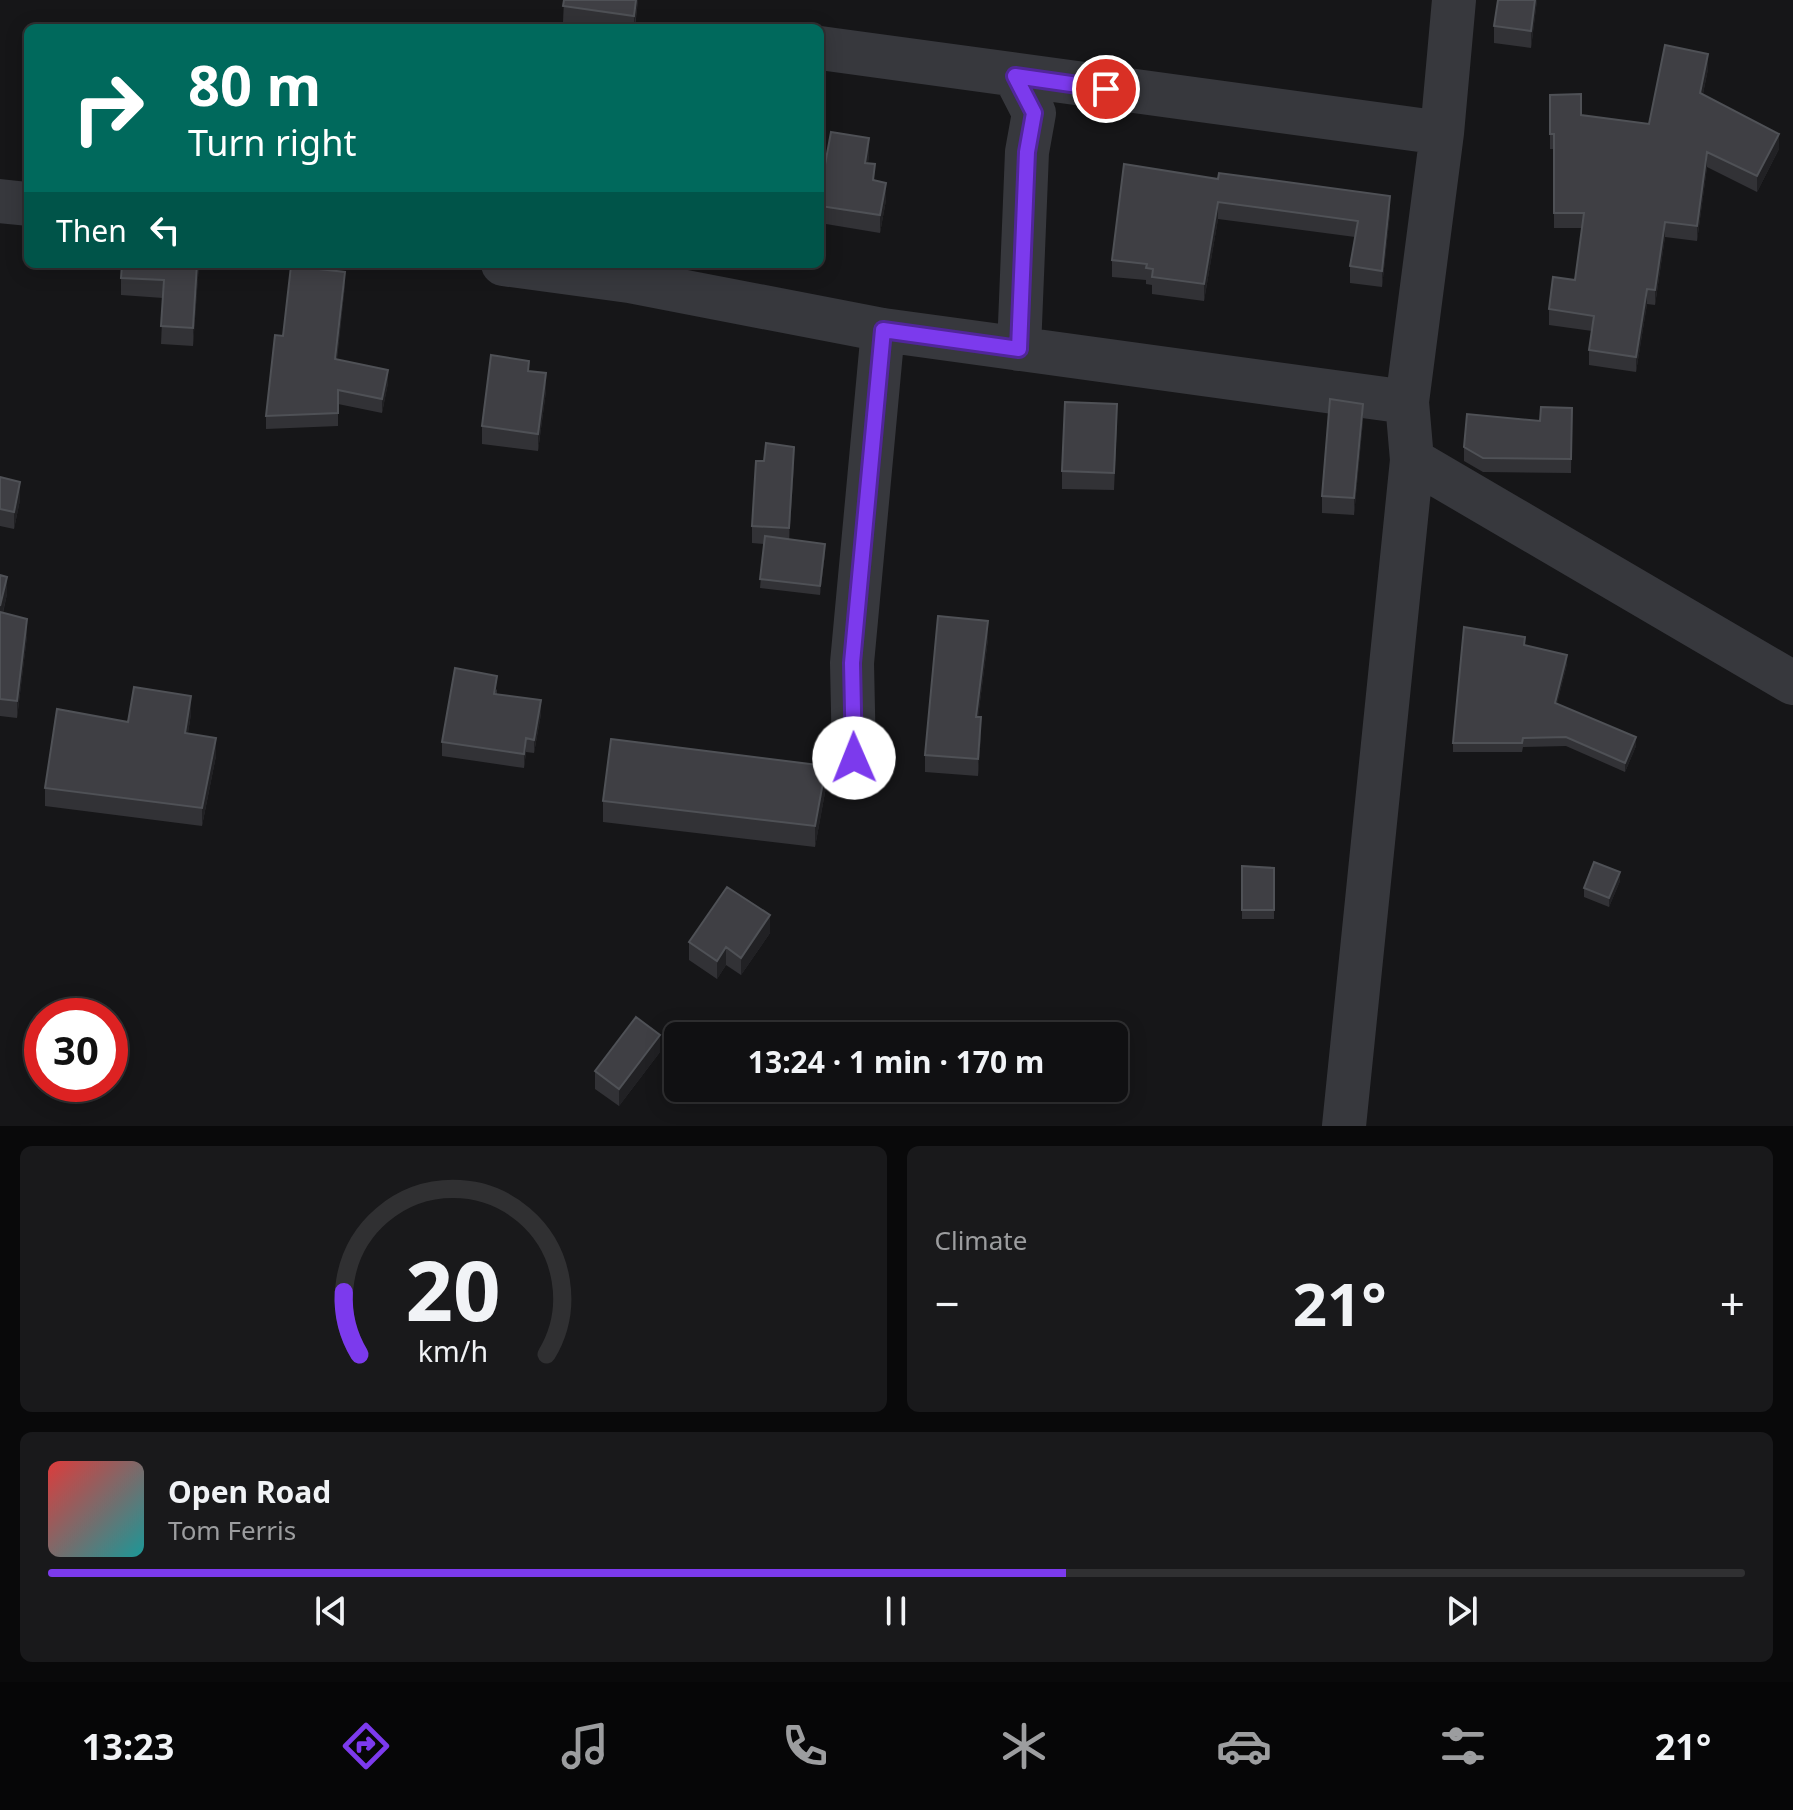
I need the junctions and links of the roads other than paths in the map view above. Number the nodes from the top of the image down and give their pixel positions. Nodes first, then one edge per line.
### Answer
1 (1454, 0) edge
2 (824, 49) edge
3 (1015, 76) junction
4 (1442, 133) junction
5 (0, 201) edge
6 (24, 204) edge
7 (566, 268) edge
8 (630, 272) edge
9 (883, 330) junction
10 (1019, 349) junction
11 (1407, 402) junction
12 (1412, 460) junction
13 (1793, 683) edge
14 (854, 758) dead end
15 (1344, 1126) edge

1 - 4 street
2 - 3 street
3 - 4 street
3 - 10 street
4 - 11 street
5 - 6 street
7 - 8 street
8 - 9 street
9 - 10 street
9 - 14 street
10 - 11 street
11 - 12 street
12 - 13 street
12 - 15 street

